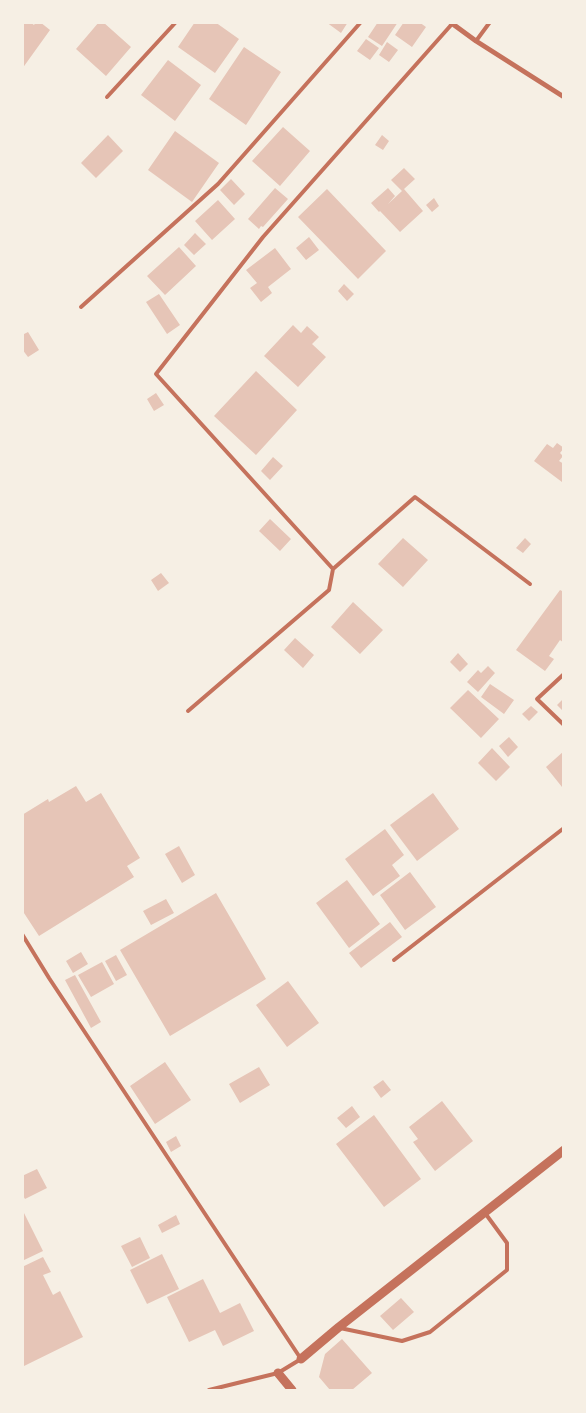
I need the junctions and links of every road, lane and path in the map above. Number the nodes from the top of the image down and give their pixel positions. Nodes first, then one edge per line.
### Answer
1 (176, 22) edge
2 (360, 22) edge
3 (490, 22) edge
4 (451, 23) edge
5 (476, 41) junction
6 (107, 97) dead end
7 (564, 97) edge
8 (82, 307) dead end
9 (333, 569) junction
10 (530, 584) dead end
11 (564, 674) edge
12 (188, 711) dead end
13 (564, 725) edge
14 (564, 828) edge
15 (22, 934) edge
16 (394, 960) dead end
17 (564, 1150) edge
18 (485, 1213) junction
19 (339, 1327) junction
20 (301, 1360) junction
21 (278, 1373) junction
22 (209, 1390) edge
23 (292, 1390) edge

1 - 6 lane
2 - 8 lane
3 - 5 lane
4 - 5 street
4 - 9 lane
5 - 7 street
9 - 10 lane
9 - 12 lane
11 - 13 lane
14 - 16 lane
15 - 20 lane
17 - 18 street
18 - 19 street
18 - 19 lane
19 - 20 street
20 - 21 lane
21 - 22 lane
21 - 23 street

